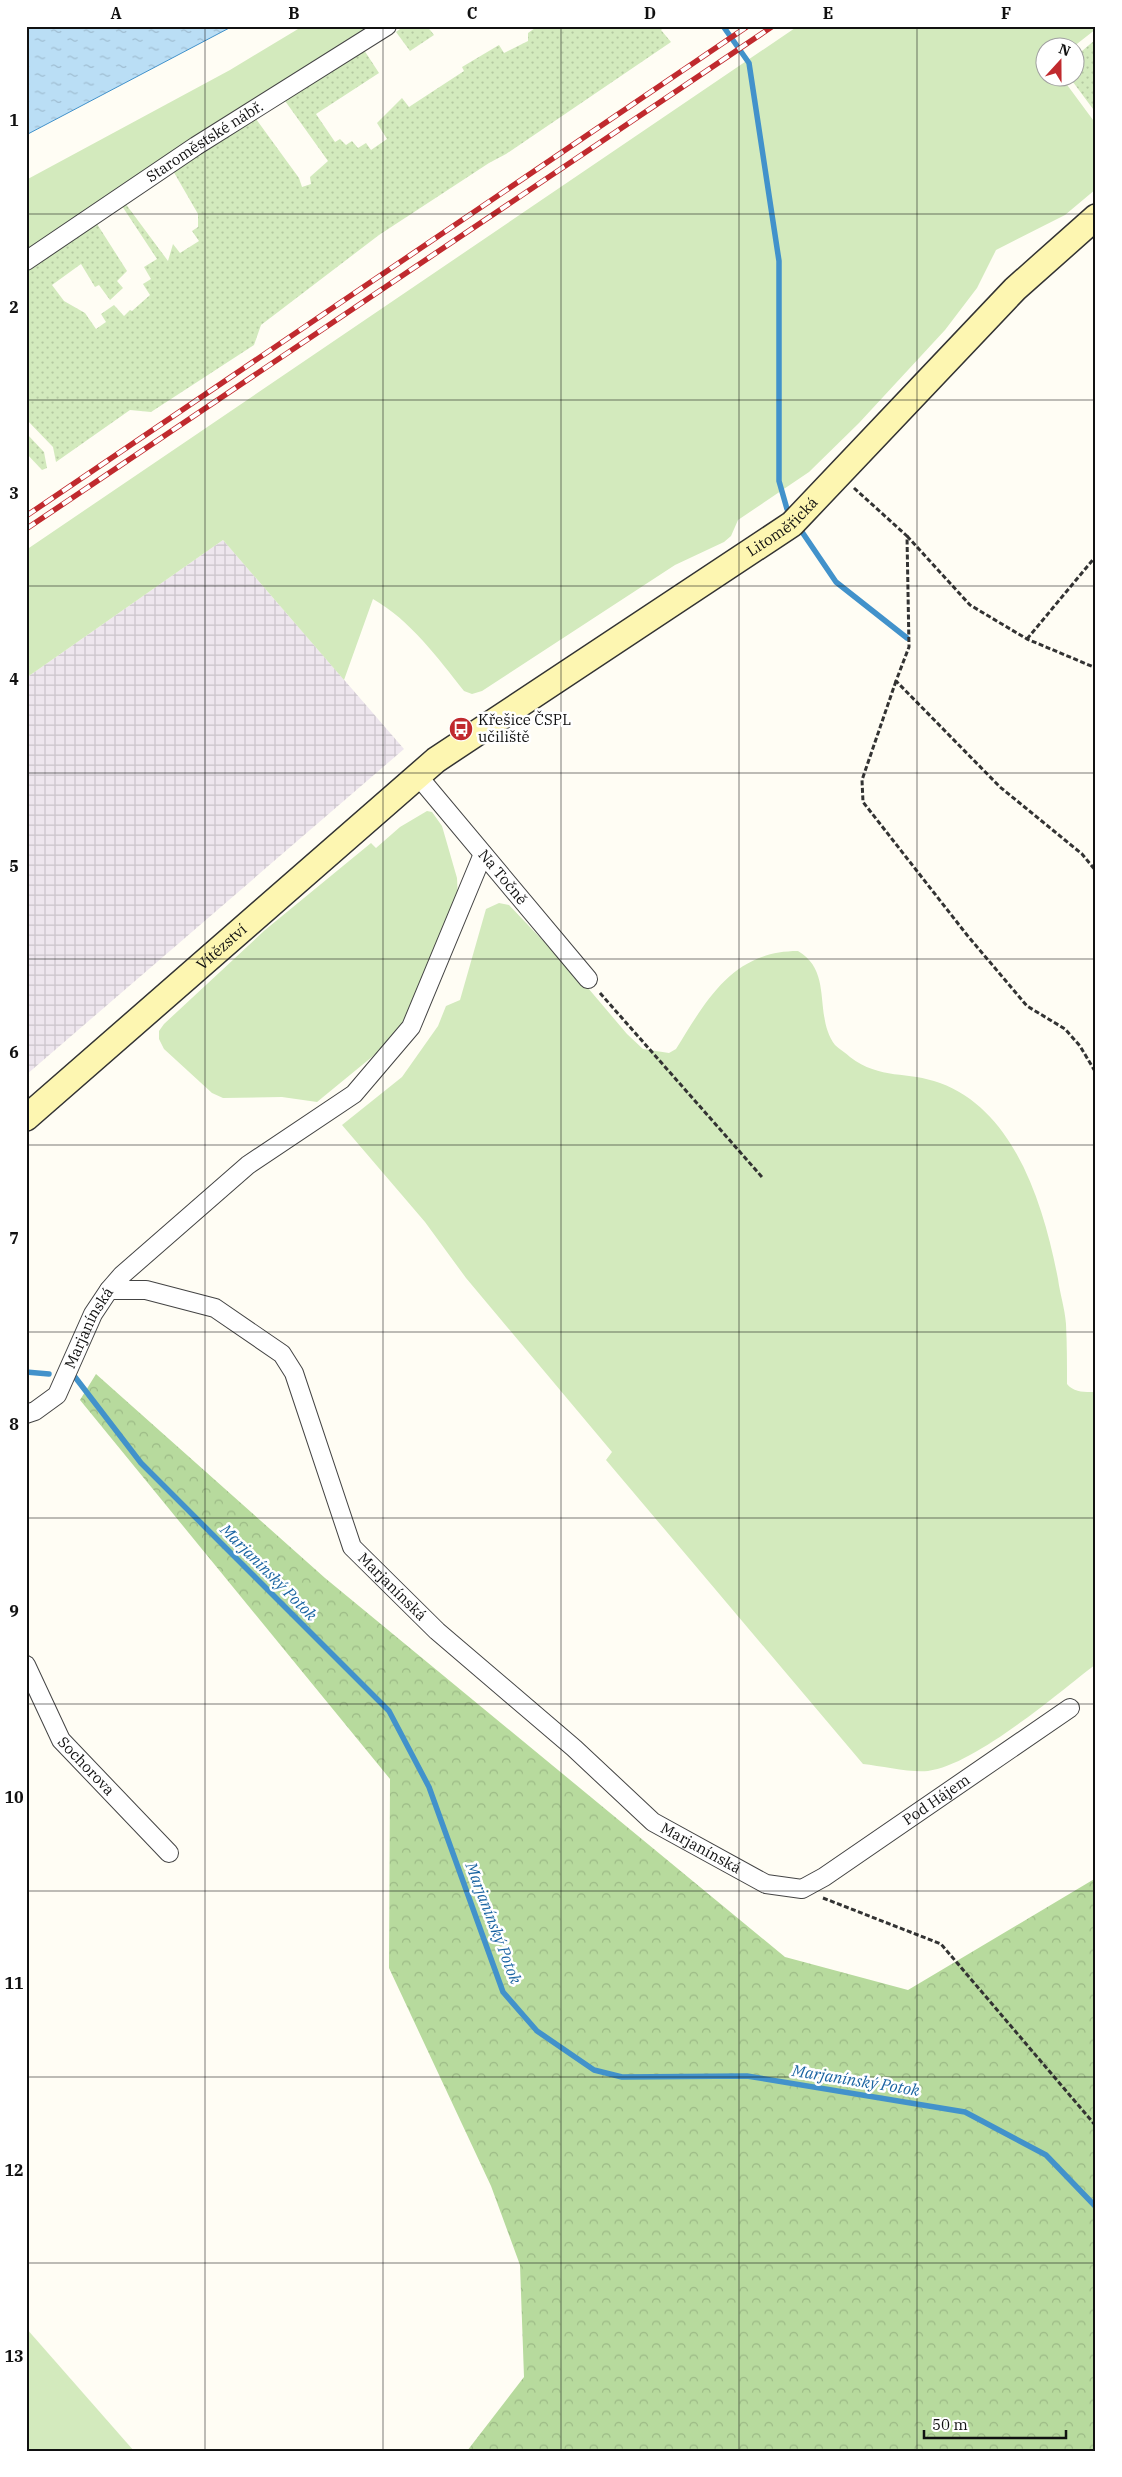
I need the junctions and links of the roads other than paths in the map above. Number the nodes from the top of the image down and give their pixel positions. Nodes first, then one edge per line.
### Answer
1 (386, 26) edge
2 (1096, 217) edge
3 (26, 261) edge
4 (418, 776) junction
5 (483, 854) junction
6 (588, 979) road end
7 (26, 1118) edge
8 (109, 1290) junction
9 (26, 1414) edge
10 (26, 1665) edge
11 (1070, 1708) dead end
12 (169, 1853) dead end
13 (802, 1889) joint

1 - 3 street, Staroměstské nábř.
2 - 4 main road, Litoměřická
4 - 5 street, Na Točně
4 - 7 main road, Vítězství
5 - 6 street, Na Točně
5 - 8 street
8 - 9 street, Marjanínská
8 - 13 street, Marjanínská
10 - 12 street, Sochorova
11 - 13 street, Pod Hájem

